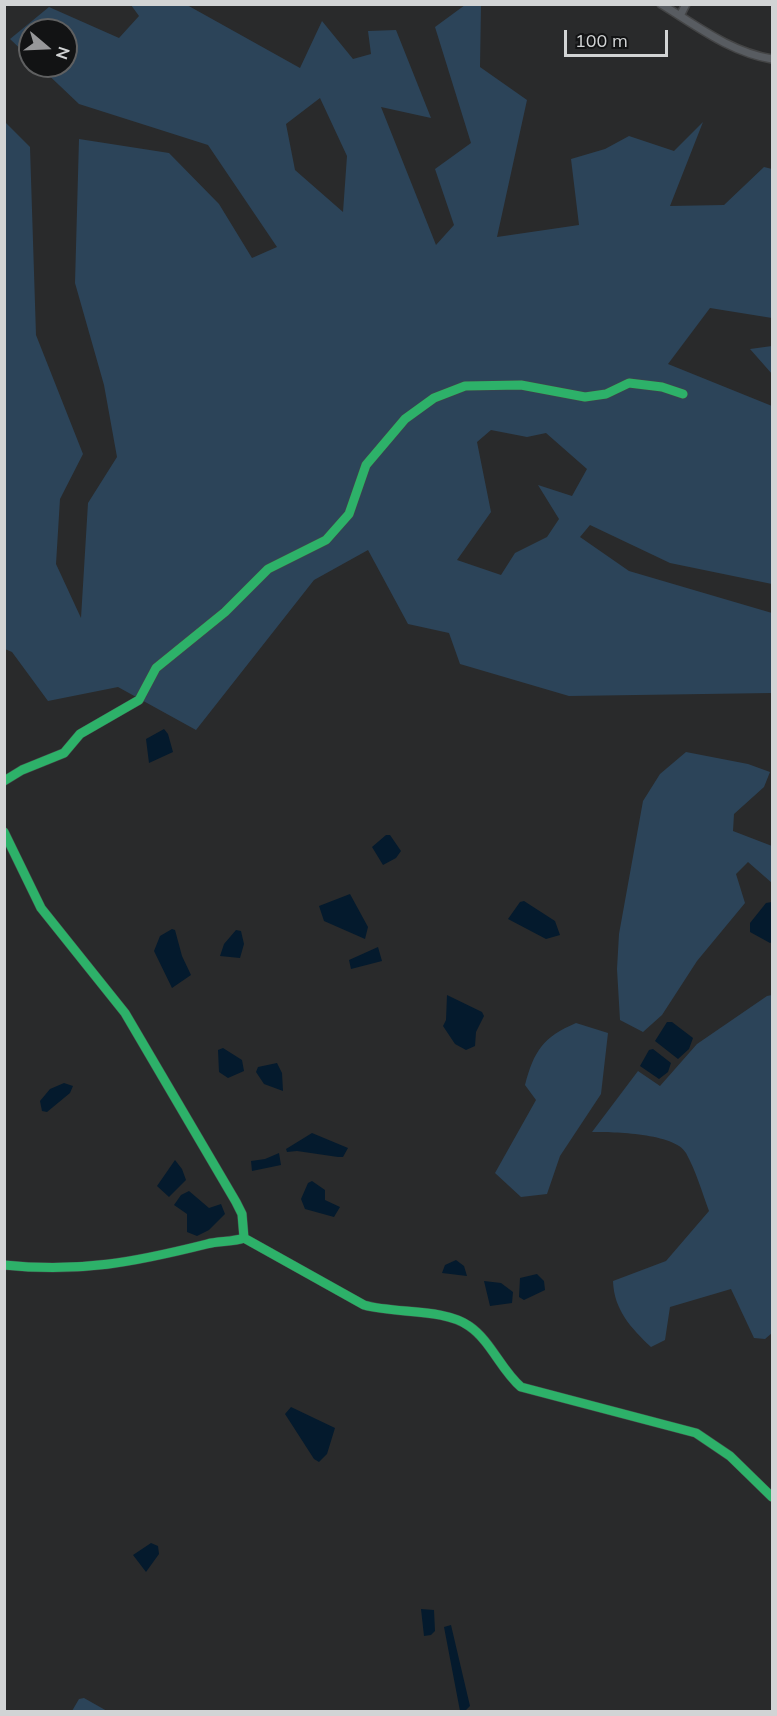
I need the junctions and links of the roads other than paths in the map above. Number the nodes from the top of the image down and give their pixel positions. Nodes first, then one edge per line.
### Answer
1 (661, 4) edge
2 (686, 4) edge
3 (680, 16) junction
4 (772, 58) edge
5 (683, 394) dead end
6 (4, 781) edge
7 (4, 832) edge
8 (244, 1238) junction
9 (4, 1265) edge
10 (772, 1497) edge

1 - 3 street
2 - 3 street
3 - 4 street
5 - 6 street
7 - 8 street
8 - 9 street
8 - 10 street

